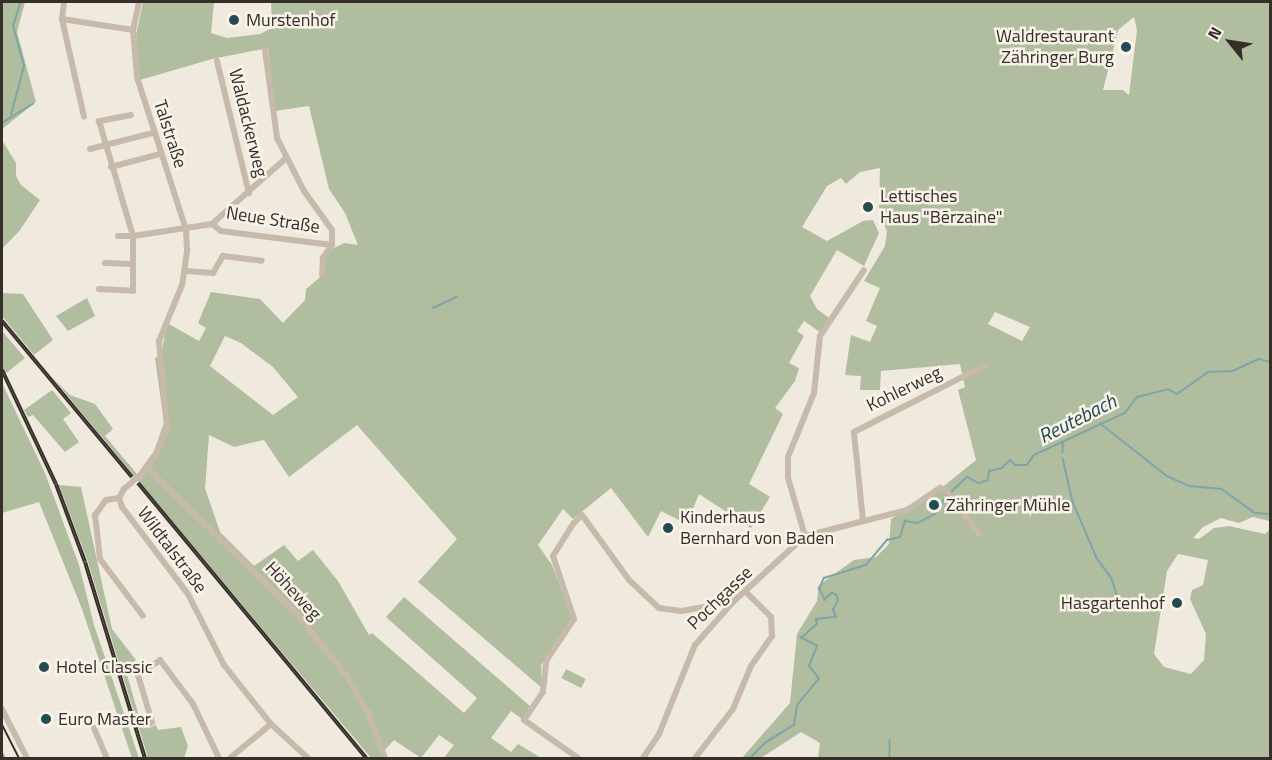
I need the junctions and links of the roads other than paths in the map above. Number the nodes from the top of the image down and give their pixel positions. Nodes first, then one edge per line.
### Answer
1 (64, 2) edge
2 (139, 2) edge
3 (62, 19) junction
4 (133, 30) junction
5 (265, 50) dead end
6 (217, 61) dead end
7 (131, 115) dead end
8 (84, 117) dead end
9 (153, 133) junction
10 (106, 145) junction
11 (90, 149) dead end
12 (160, 154) junction
13 (286, 158) junction
14 (111, 166) junction
15 (249, 194) junction
16 (212, 224) junction
17 (186, 230) junction
18 (118, 236) dead end
19 (133, 236) junction
20 (332, 245) junction
21 (262, 261) dead end
22 (105, 263) dead end
23 (133, 263) junction
24 (864, 270) dead end
25 (186, 272) junction
26 (322, 275) dead end
27 (99, 289) dead end
28 (984, 366) dead end
29 (147, 468) junction
30 (119, 498) junction
31 (863, 521) junction
32 (979, 534) dead end
33 (805, 536) junction
34 (746, 592) junction
35 (733, 602) junction
36 (143, 616) dead end
37 (2, 709) edge
38 (271, 724) junction
39 (144, 727) dead end
40 (94, 728) dead end
41 (27, 759) edge
42 (107, 759) edge
43 (219, 759) edge
44 (230, 759) edge
45 (308, 759) edge
46 (385, 759) edge
47 (578, 759) edge
48 (643, 759) edge
49 (695, 759) edge

1 - 3 street
2 - 4 street, Talstraße
3 - 4 street
3 - 8 street
4 - 9 street, Talstraße
5 - 13 street
6 - 15 street, Waldackerweg
7 - 10 street
9 - 10 street
9 - 12 street, Talstraße
10 - 11 street
10 - 14 street
12 - 14 street
12 - 17 street, Talstraße
13 - 15 street
13 - 20 street
14 - 19 street
15 - 16 street
16 - 17 street
16 - 20 street, Neue Straße
17 - 19 street
17 - 25 street, Talstraße
18 - 19 street
19 - 23 street
20 - 26 street, Neue Straße
21 - 25 street
22 - 23 street
23 - 27 street
24 - 33 street
25 - 29 street, Wildtalstraße
28 - 31 street, Kohlerweg
29 - 30 street, Wildtalstraße, bridge
29 - 46 street, Höheweg
30 - 36 street
30 - 38 street, Wildtalstraße
31 - 32 street, Pochgasse
31 - 33 street, Pochgasse
33 - 34 street, Pochgasse
34 - 35 street, Pochgasse
34 - 49 street
35 - 47 street
35 - 48 street, Pochgasse
37 - 41 street
38 - 44 street
38 - 45 street, Wildtalstraße
39 - 43 street
40 - 42 street

